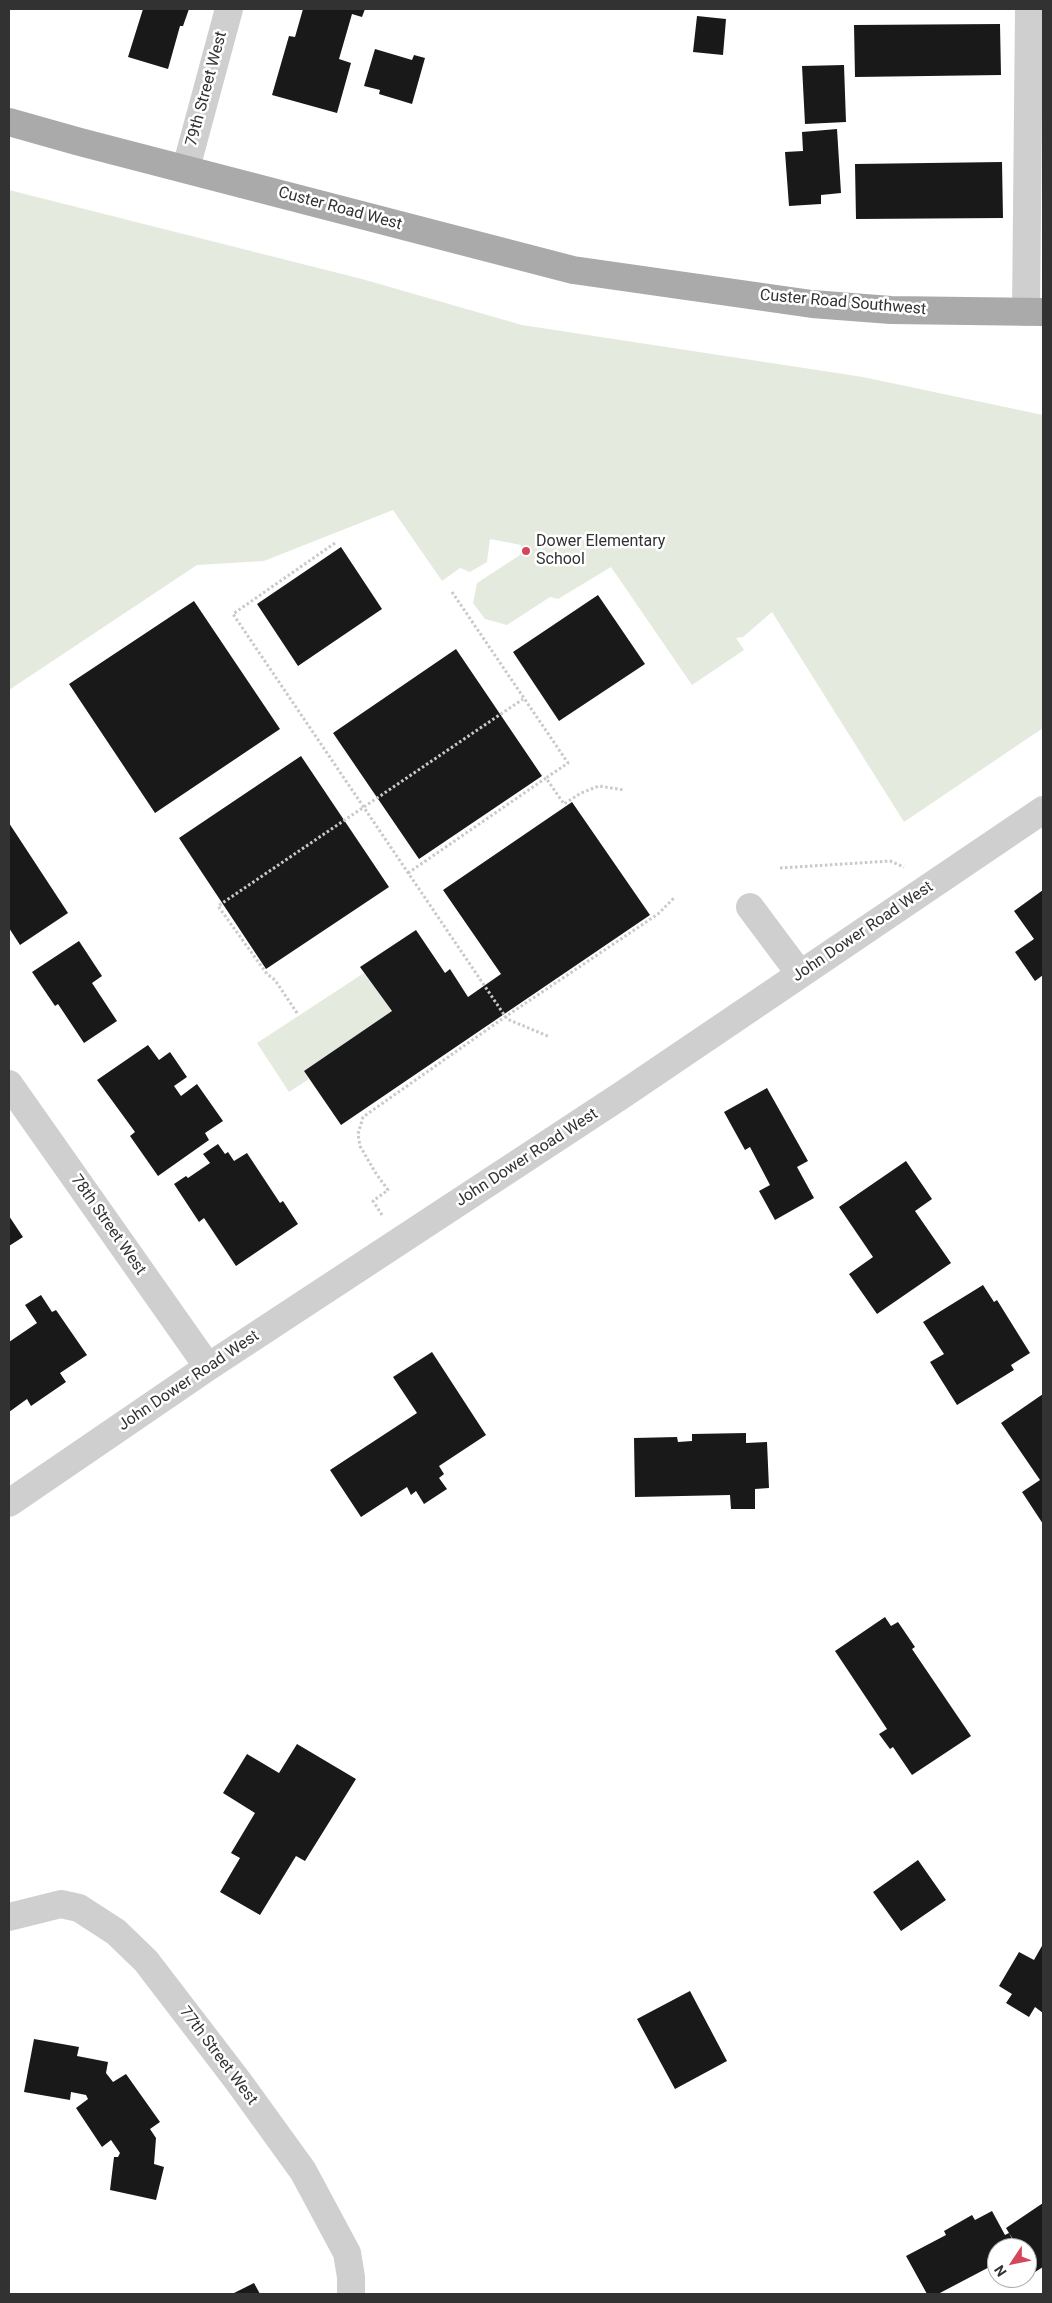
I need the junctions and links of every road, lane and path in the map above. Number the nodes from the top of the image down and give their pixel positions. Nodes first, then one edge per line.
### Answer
1 (229, 9) edge
2 (1029, 9) edge
3 (9, 122) edge
4 (186, 168) junction
5 (673, 284) joint
6 (1035, 312) edge
7 (335, 543) dead end
8 (452, 592) dead end
9 (523, 699) junction
10 (546, 778) junction
11 (624, 790) dead end
12 (363, 806) junction
13 (1043, 810) edge
14 (780, 868) dead end
15 (906, 868) dead end
16 (408, 873) junction
17 (674, 897) dead end
18 (750, 907) dead end
19 (800, 974) junction
20 (297, 1013) dead end
21 (506, 1017) junction
22 (550, 1037) dead end
23 (9, 1084) edge
24 (386, 1221) dead end
25 (208, 1367) junction
26 (9, 1503) edge
27 (9, 1917) edge
28 (351, 2294) edge

1 - 4 street, 79th Street West
2 - 6 street
3 - 4 main road, Custer Road West
4 - 5 main road, Custer Road West
5 - 6 main road, Custer Road Southwest
7 - 12 path
8 - 9 path
9 - 10 path
9 - 12 path
10 - 11 path
10 - 16 path
12 - 16 path
12 - 20 path
13 - 19 street, John Dower Road West
14 - 15 path
16 - 21 path
17 - 21 path
18 - 19 street
19 - 25 street, John Dower Road West
21 - 22 path
21 - 24 path
23 - 25 street, 78th Street West
25 - 26 street, John Dower Road West
27 - 28 street, 77th Street West

